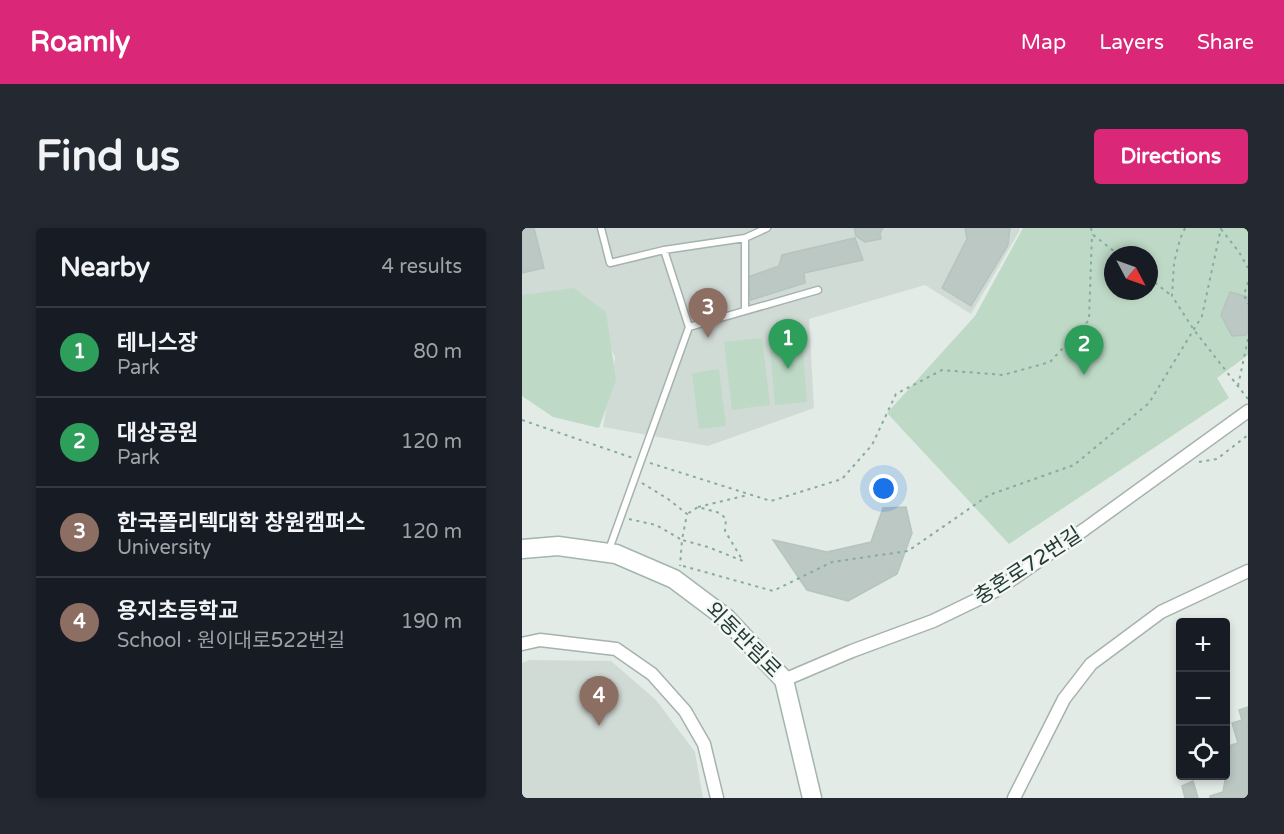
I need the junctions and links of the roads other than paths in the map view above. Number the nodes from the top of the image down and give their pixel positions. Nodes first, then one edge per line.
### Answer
1 (601, 228) edge
2 (767, 228) edge
3 (745, 238) junction
4 (664, 250) junction
5 (818, 290) dead end
6 (745, 311) junction
7 (689, 327) junction
8 (1248, 411) edge
9 (611, 544) dead end
10 (522, 549) edge
11 (1248, 571) edge
12 (522, 644) edge
13 (784, 680) junction
14 (717, 798) edge
15 (812, 798) edge
16 (1014, 798) edge

1 - 4 lane
2 - 3 lane
3 - 4 lane
3 - 6 lane
4 - 7 lane
5 - 6 lane
6 - 7 lane
7 - 9 lane
8 - 13 street, 충혼로72번길
10 - 13 main road, 외동반림로
11 - 16 street
12 - 14 street
13 - 15 main road, 외동반림로

